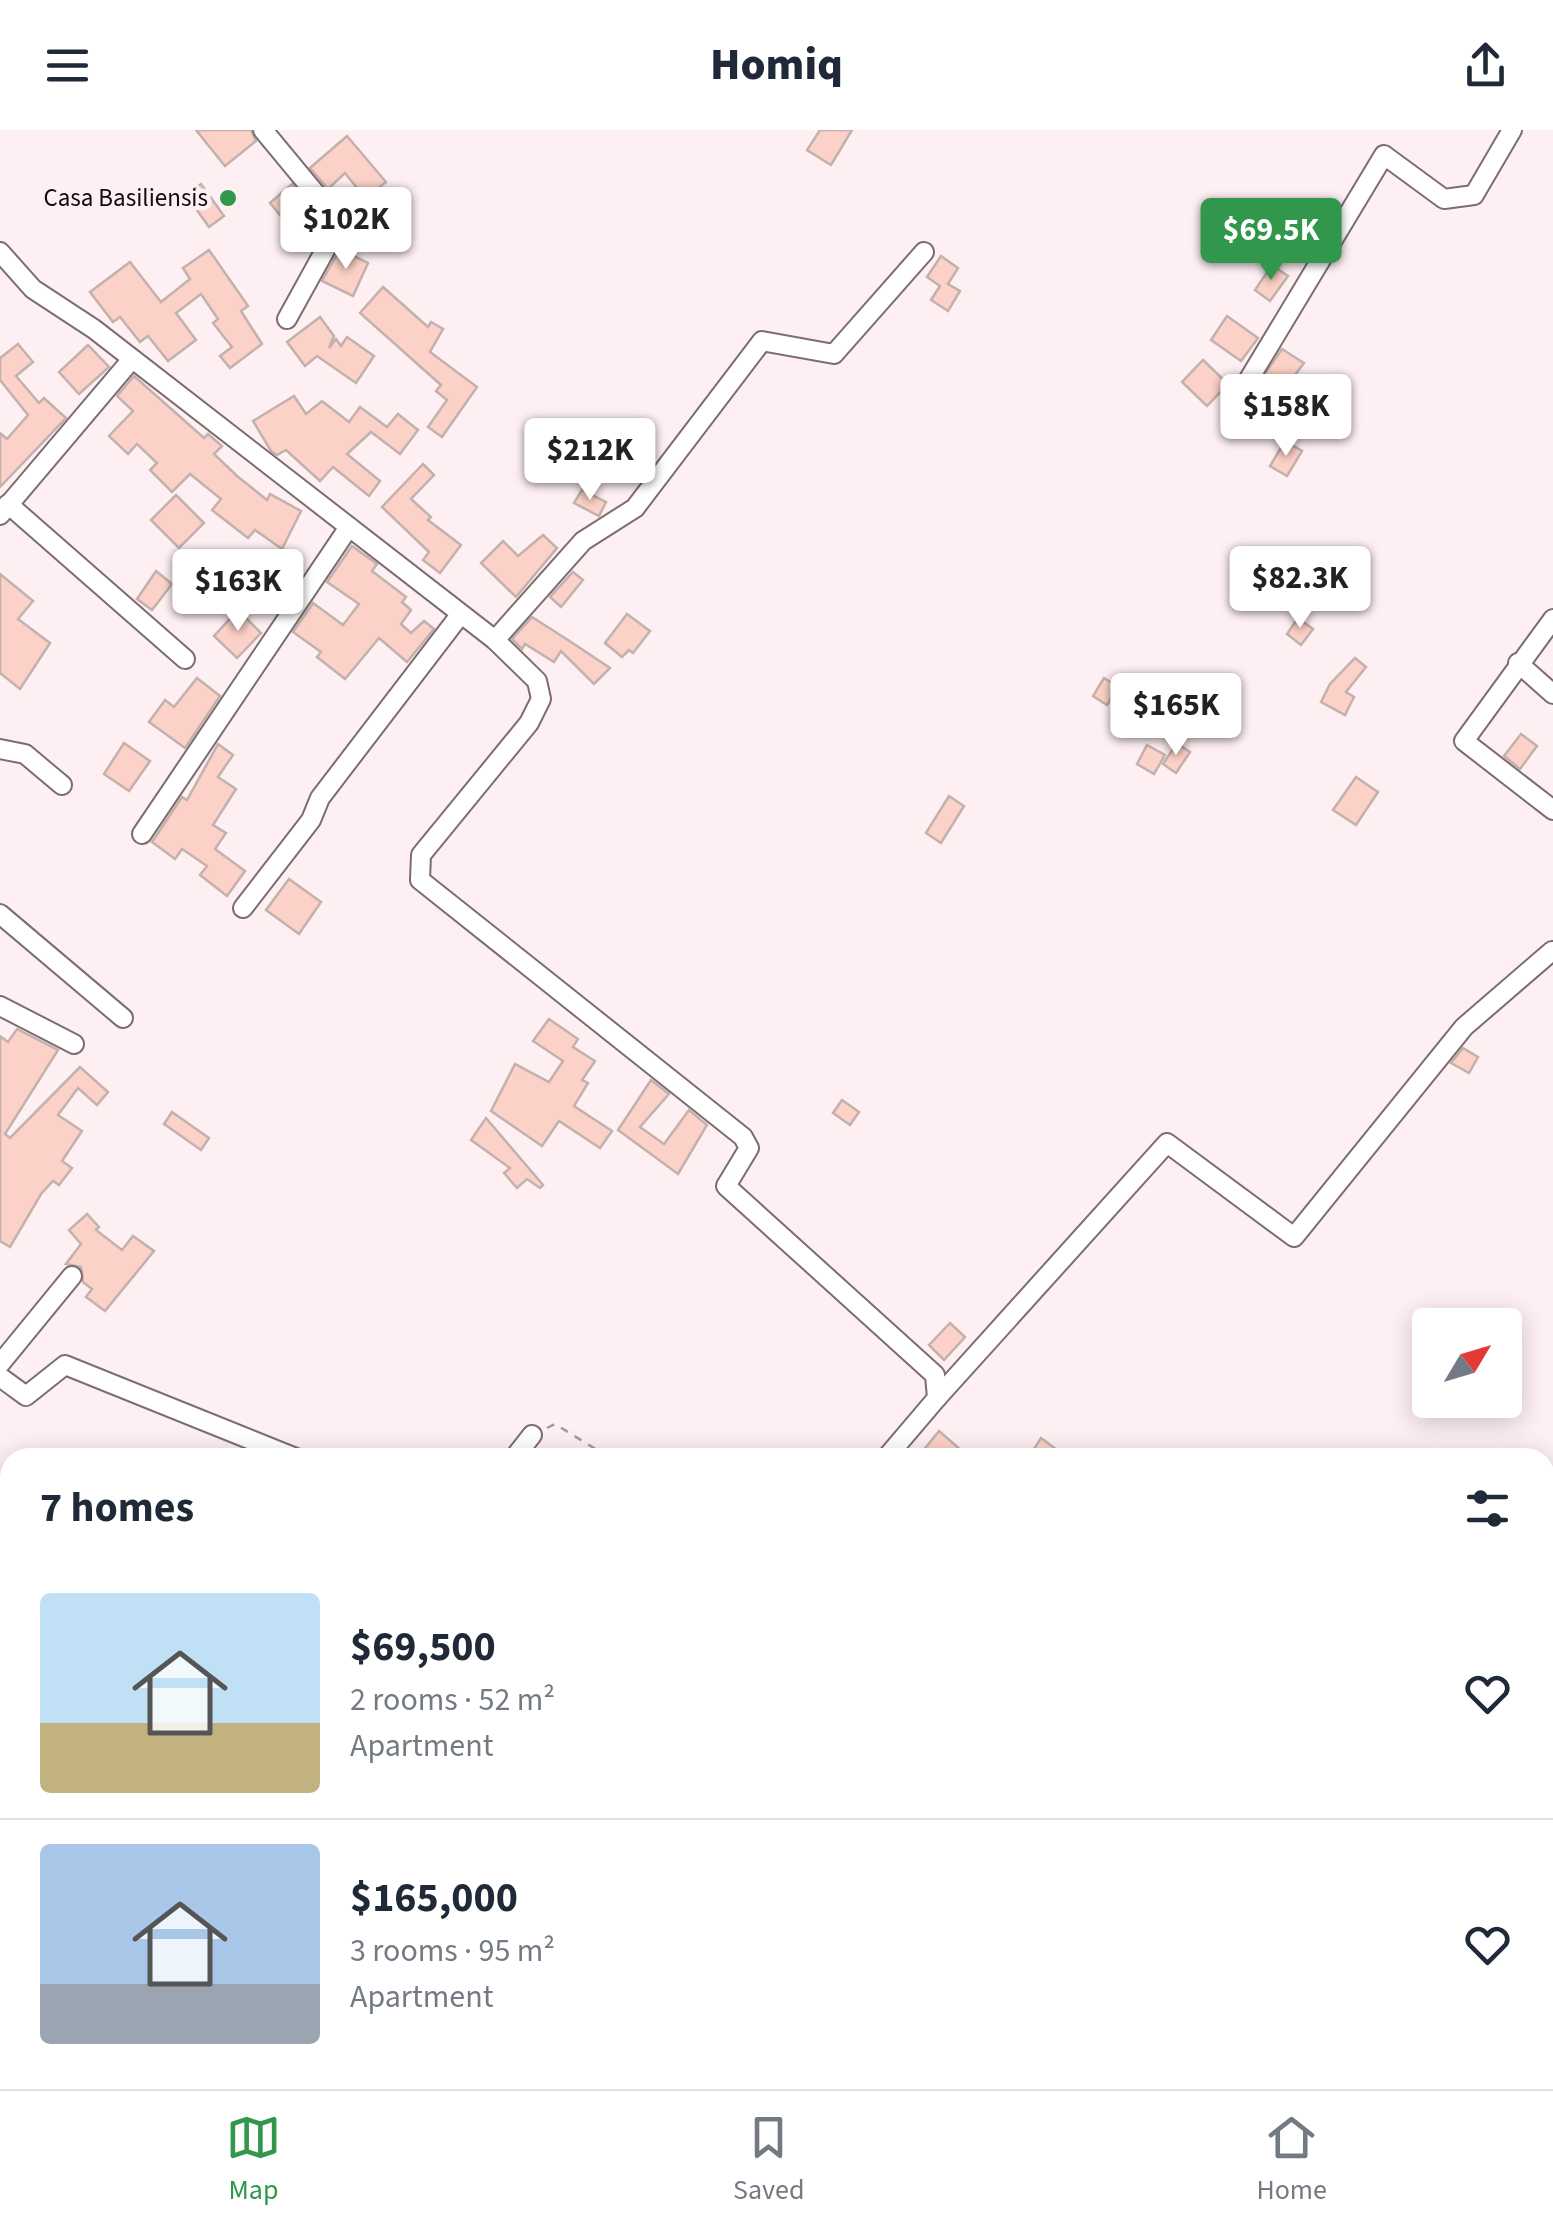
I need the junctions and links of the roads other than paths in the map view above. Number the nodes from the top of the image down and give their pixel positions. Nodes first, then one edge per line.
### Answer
1 (263, 130) edge
2 (1512, 130) edge
3 (0, 252) edge
4 (924, 252) dead end
5 (287, 319) dead end
6 (132, 358) junction
7 (1240, 394) dead end
8 (4, 510) edge
9 (349, 527) junction
10 (460, 615) junction
11 (1553, 619) edge
12 (495, 640) junction
13 (186, 659) dead end
14 (1518, 663) junction
15 (1553, 694) edge
16 (0, 748) edge
17 (62, 785) dead end
18 (1553, 810) edge
19 (142, 834) dead end
20 (243, 908) dead end
21 (0, 914) edge
22 (1552, 951) edge
23 (0, 1006) edge
24 (124, 1018) dead end
25 (74, 1044) dead end
26 (72, 1276) dead end
27 (0, 1364) edge
28 (0, 1376) edge
29 (937, 1398) junction
30 (532, 1435) road end
31 (271, 1448) edge
32 (522, 1448) edge
33 (894, 1448) edge

1 - 5 street
2 - 7 street
3 - 6 street
4 - 12 street
6 - 8 street
6 - 9 street
8 - 13 street
9 - 10 street
9 - 19 street
10 - 12 street
10 - 20 street
11 - 14 street
12 - 29 street
14 - 15 street
14 - 18 street
16 - 17 street
21 - 24 street
22 - 29 street
23 - 25 street
26 - 27 street
28 - 31 street
29 - 33 street
30 - 32 street

